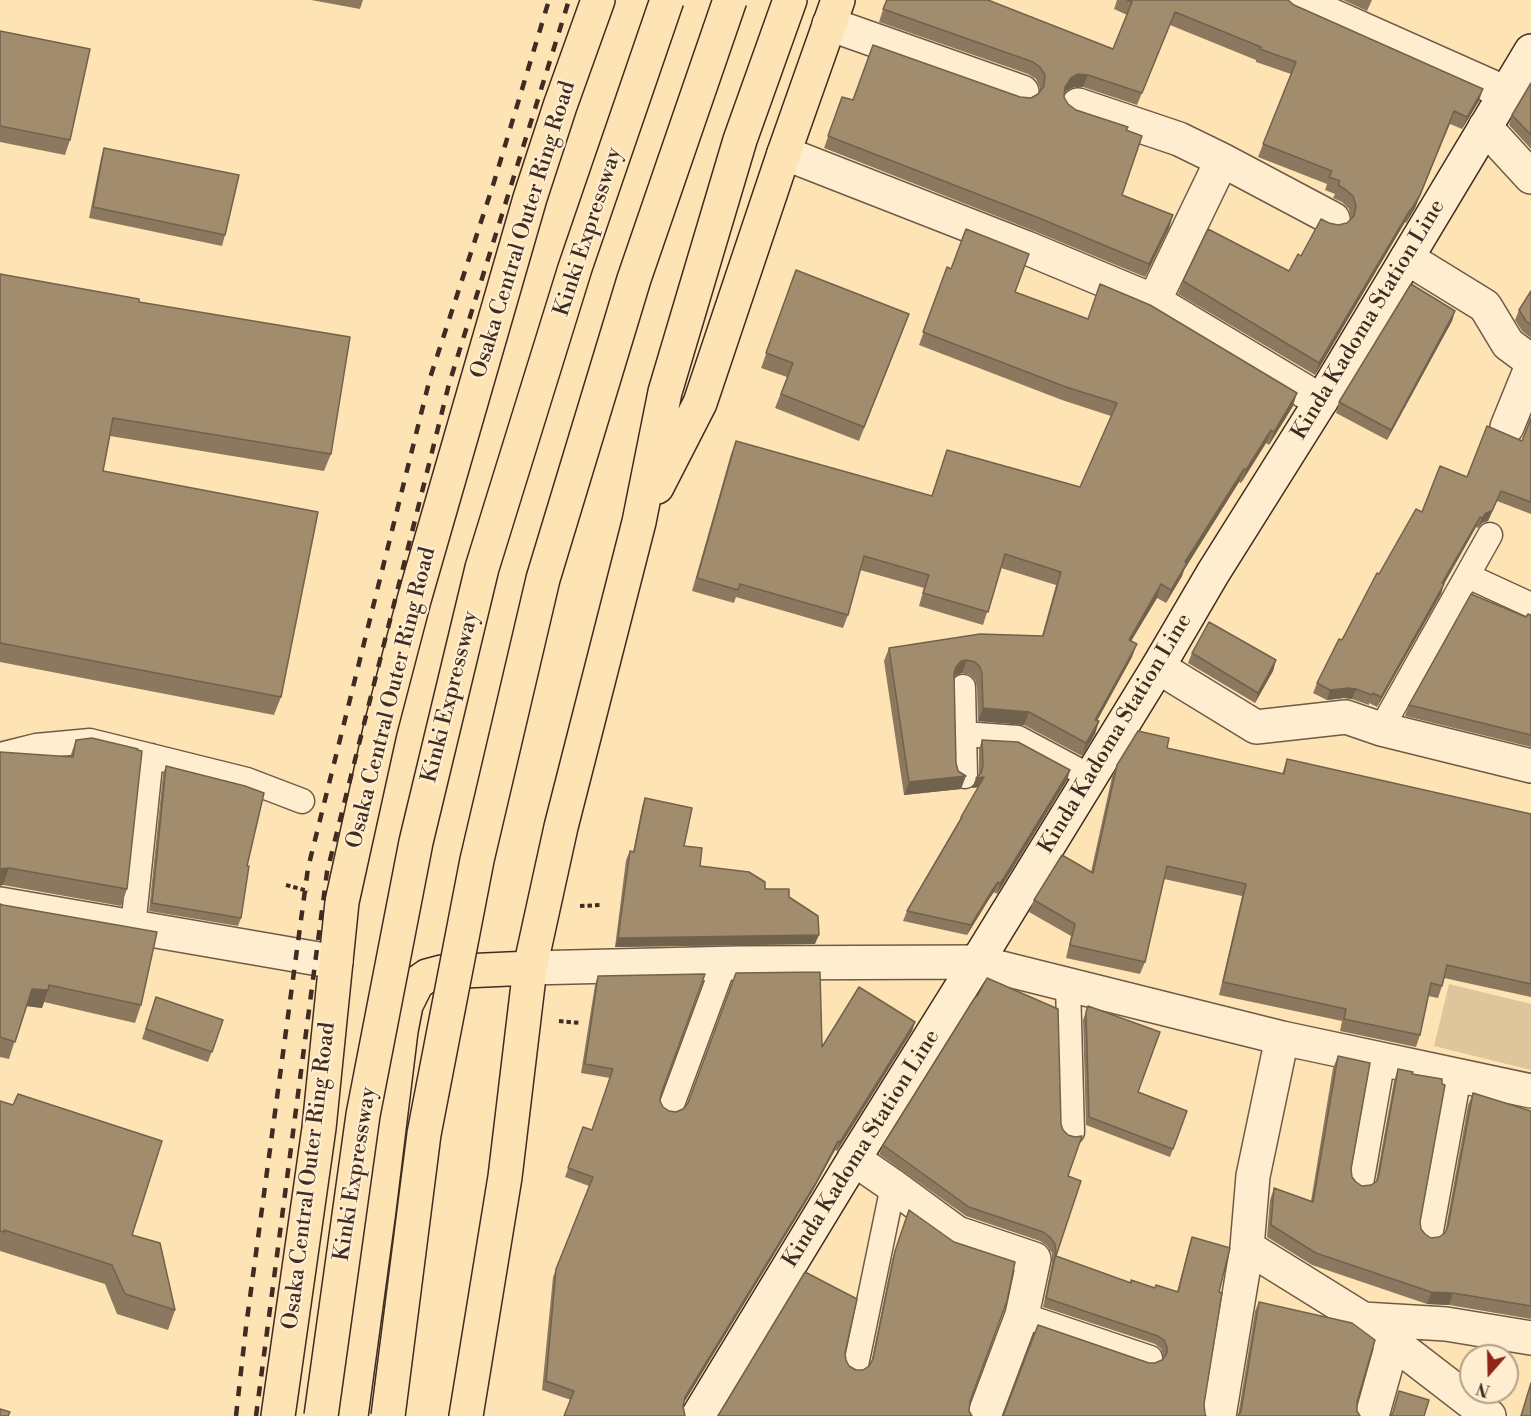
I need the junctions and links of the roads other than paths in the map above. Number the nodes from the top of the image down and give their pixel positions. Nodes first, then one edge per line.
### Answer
1 (587, 0) edge
2 (598, 0) edge
3 (667, 0) edge
4 (730, 0) edge
5 (789, 0) edge
6 (1297, 0) edge
7 (834, 12) edge
8 (1531, 51) edge
9 (1022, 92) dead end
10 (1506, 93) junction
11 (1078, 105) dead end
12 (560, 106) junction
13 (1485, 127) junction
14 (783, 153) junction
15 (1222, 160) junction
16 (1531, 177) edge
17 (1333, 219) dead end
18 (1407, 258) junction
19 (1154, 301) junction
20 (1531, 361) edge
21 (1531, 368) edge
22 (1321, 401) junction
23 (1507, 427) dead end
24 (639, 522) junction
25 (1490, 535) dead end
26 (1468, 576) junction
27 (1531, 605) edge
28 (1158, 667) junction
29 (963, 687) dead end
30 (1381, 729) junction
31 (964, 734) junction
32 (0, 755) edge
33 (151, 756) junction
34 (1531, 766) edge
35 (965, 776) edge
36 (1091, 777) junction
37 (302, 801) dead end
38 (0, 904) edge
39 (133, 927) junction
40 (336, 962) junction
41 (977, 962) junction
42 (724, 964) junction
43 (530, 968) junction
44 (1068, 985) junction
45 (1282, 1038) junction
46 (1383, 1059) junction
47 (1459, 1076) junction
48 (1531, 1091) edge
49 (671, 1107) dead end
50 (1072, 1132) dead end
51 (854, 1159) junction
52 (1361, 1184) edge
53 (893, 1186) junction
54 (1430, 1236) edge
55 (1247, 1247) junction
56 (1022, 1315) junction
57 (1364, 1319) junction
58 (1531, 1338) edge
59 (1393, 1341) junction
60 (1150, 1358) dead end
61 (856, 1365) dead end
62 (278, 1416) edge
63 (321, 1416) edge
64 (351, 1416) edge
65 (388, 1416) edge
66 (466, 1416) edge
67 (698, 1416) edge
68 (984, 1416) edge
69 (1219, 1416) edge
70 (1372, 1416) edge
71 (1489, 1416) edge

1 - 12 main road
2 - 12 main road, Osaka Central Outer Ring Road
3 - 63 main road, Kinki Expressway, bridge
4 - 65 main road, bridge
5 - 24 main road
6 - 10 street
7 - 9 street
7 - 14 main road
8 - 10 street, Kinda Kadoma Station Line
10 - 13 street, Kinda Kadoma Station Line
11 - 15 street
12 - 40 main road, Osaka Central Outer Ring Road
13 - 16 street
13 - 18 street, Kinda Kadoma Station Line
14 - 19 street
14 - 24 main road
15 - 17 street
15 - 19 street
18 - 20 street
18 - 22 street, Kinda Kadoma Station Line
19 - 22 street
21 - 23 street
22 - 28 street, Kinda Kadoma Station Line
24 - 43 main road
25 - 26 lane
26 - 27 lane
26 - 30 lane
28 - 30 street
28 - 36 street, Kinda Kadoma Station Line
29 - 31 lane
30 - 34 street
31 - 35 lane
31 - 36 lane
32 - 33 lane
33 - 37 lane
33 - 39 lane
36 - 41 street, Kinda Kadoma Station Line
38 - 39 street
39 - 40 street
40 - 62 main road, Osaka Central Outer Ring Road
41 - 42 street
41 - 44 street
41 - 51 street, Kinda Kadoma Station Line
42 - 43 street
42 - 49 lane
43 - 64 main road
43 - 66 main road
44 - 45 street
44 - 50 lane
45 - 46 street
45 - 55 street
46 - 47 street
46 - 52 lane
47 - 48 street
47 - 54 lane
51 - 53 street
51 - 67 street, Kinda Kadoma Station Line
53 - 56 street
53 - 61 lane
55 - 57 street
55 - 69 street
56 - 60 lane
56 - 68 street
57 - 58 street
57 - 59 street
59 - 70 street
59 - 71 street

